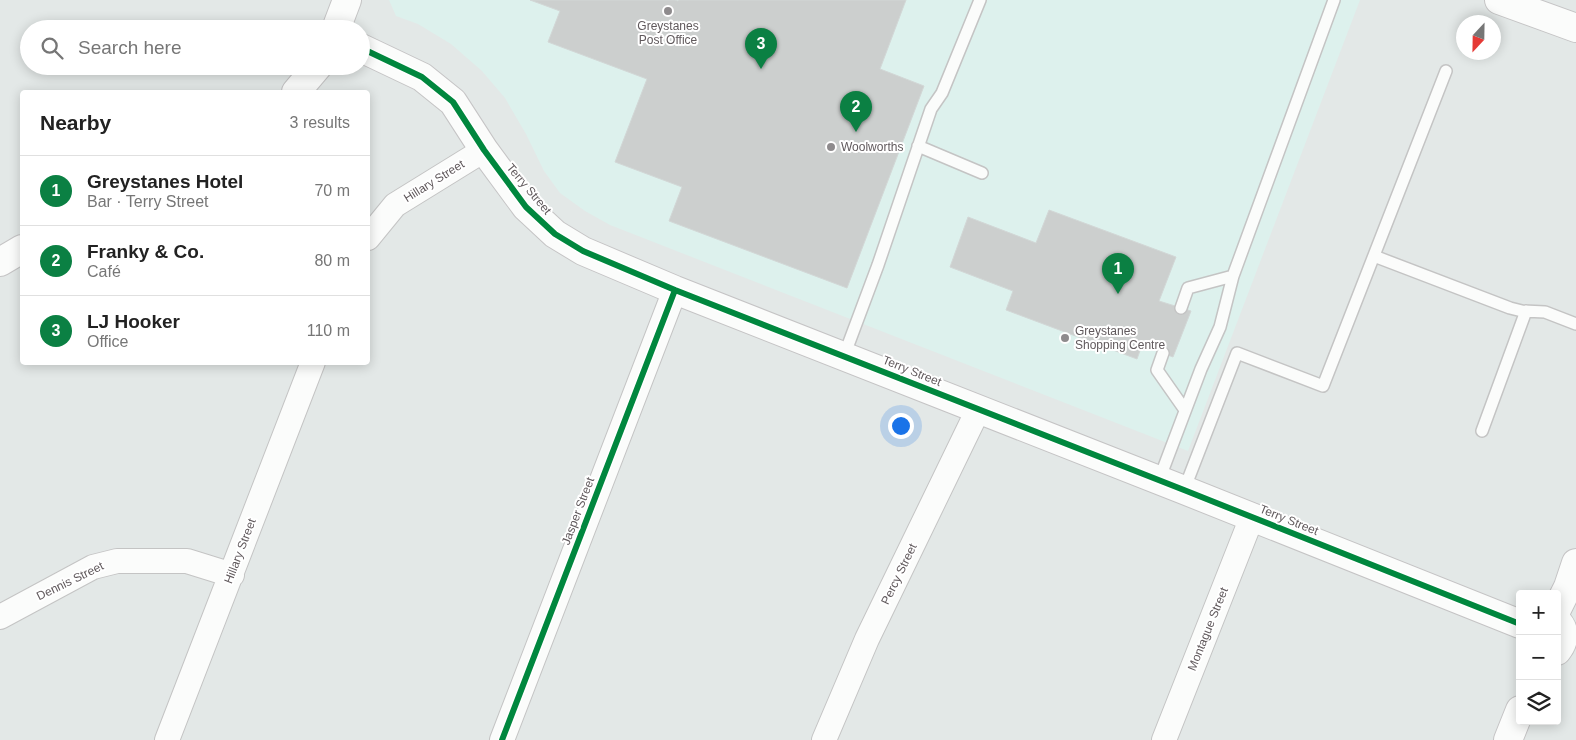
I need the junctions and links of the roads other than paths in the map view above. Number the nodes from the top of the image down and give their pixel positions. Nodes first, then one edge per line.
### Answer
1 (347, 0) edge
2 (980, 0) edge
3 (1334, 0) edge
4 (1499, 0) edge
5 (339, 20) edge
6 (1576, 28) edge
7 (370, 52) edge
8 (1446, 70) dead end
9 (310, 75) edge
10 (298, 90) edge
11 (918, 146) junction
12 (484, 150) junction
13 (982, 174) dead end
14 (370, 236) edge
15 (20, 250) edge
16 (1374, 256) junction
17 (0, 262) edge
18 (1233, 276) junction
19 (675, 290) junction
20 (1181, 308) dead end
21 (1526, 311) junction
22 (1576, 324) edge
23 (1163, 353) dead end
24 (844, 356) junction
25 (312, 365) edge
26 (978, 410) junction
27 (1186, 410) junction
28 (1482, 431) dead end
29 (1159, 480) junction
30 (1184, 490) junction
31 (1252, 517) junction
32 (1576, 563) edge
33 (232, 575) junction
34 (1561, 601) edge
35 (0, 617) edge
36 (1516, 622) edge
37 (1561, 626) edge
38 (1561, 646) edge
39 (1516, 720) edge
40 (167, 740) edge
41 (502, 740) edge
42 (824, 740) edge
43 (1164, 740) edge
44 (1508, 740) edge

1 - 5 street
2 - 11 lane
3 - 18 lane
4 - 6 street
7 - 12 street, Terry Street
8 - 16 lane
9 - 10 street
11 - 13 lane
11 - 24 lane
12 - 14 street, Hillary Street
12 - 19 street, Terry Street
15 - 17 street
16 - 21 lane
16 - 30 lane
18 - 20 lane
18 - 27 lane
19 - 24 street, Terry Street
19 - 41 street, Jasper Street
21 - 22 lane
21 - 28 lane
23 - 27 lane
24 - 26 street, Terry Street
25 - 33 street, Hillary Street
26 - 29 street, Terry Street
26 - 42 street, Percy Street
27 - 29 lane
29 - 30 street, Terry Street
30 - 31 street, Terry Street
31 - 36 street, Terry Street
31 - 43 street, Montague Street
32 - 34 street
33 - 35 street, Dennis Street
33 - 40 street, Hillary Street
37 - 38 street
39 - 44 street

